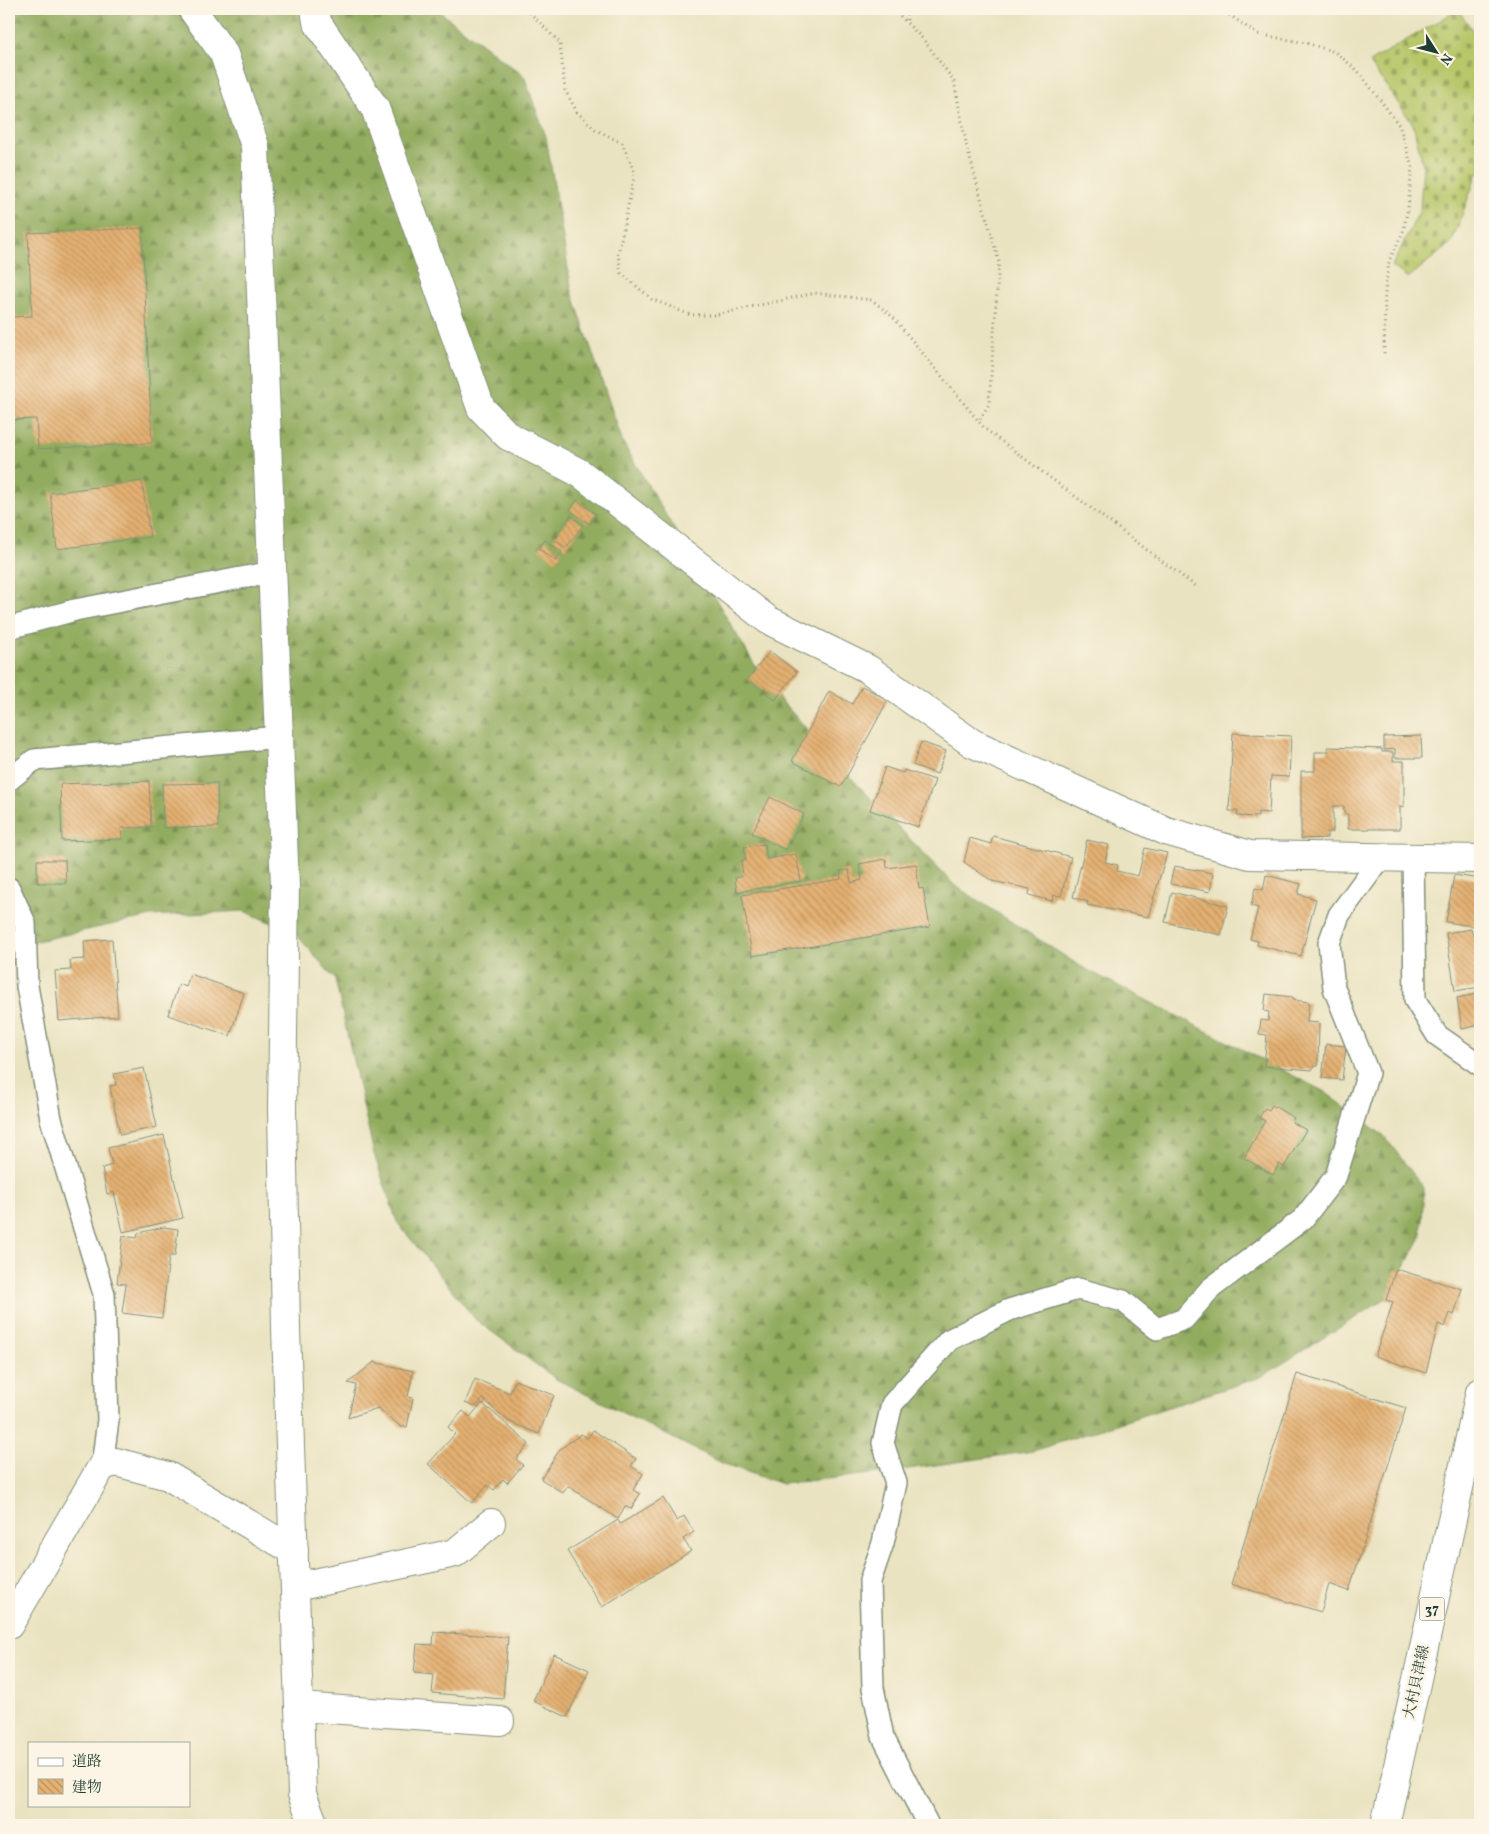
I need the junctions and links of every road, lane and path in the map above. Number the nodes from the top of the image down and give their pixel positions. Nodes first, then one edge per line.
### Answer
1 (192, 9) edge
2 (315, 9) edge
3 (526, 9) edge
4 (893, 9) edge
5 (906, 9) edge
6 (1221, 9) edge
7 (907, 23) junction
8 (1384, 354) dead end
9 (979, 421) junction
10 (272, 572) junction
11 (1198, 588) dead end
12 (9, 628) edge
13 (279, 737) junction
14 (9, 780) edge
15 (1382, 856) junction
16 (1413, 856) junction
17 (1480, 859) edge
18 (9, 888) edge
19 (1480, 1065) edge
20 (1480, 1392) edge
21 (102, 1466) junction
22 (492, 1523) dead end
23 (294, 1551) junction
24 (295, 1587) junction
25 (9, 1625) edge
26 (299, 1707) junction
27 (500, 1721) dead end
28 (314, 1825) edge
29 (928, 1825) edge
30 (1385, 1825) edge

1 - 10 street
2 - 15 street
3 - 9 path
4 - 7 path
5 - 7 path
6 - 8 path
7 - 9 path
9 - 11 path
10 - 12 lane
10 - 13 street
13 - 14 lane
13 - 23 street
15 - 16 street
15 - 29 lane
16 - 17 street
16 - 19 lane
18 - 21 lane
20 - 30 street, 大村貝津線 / 37
21 - 23 street
21 - 25 street
22 - 24 street
23 - 24 street
24 - 26 street
26 - 27 street
26 - 28 street

